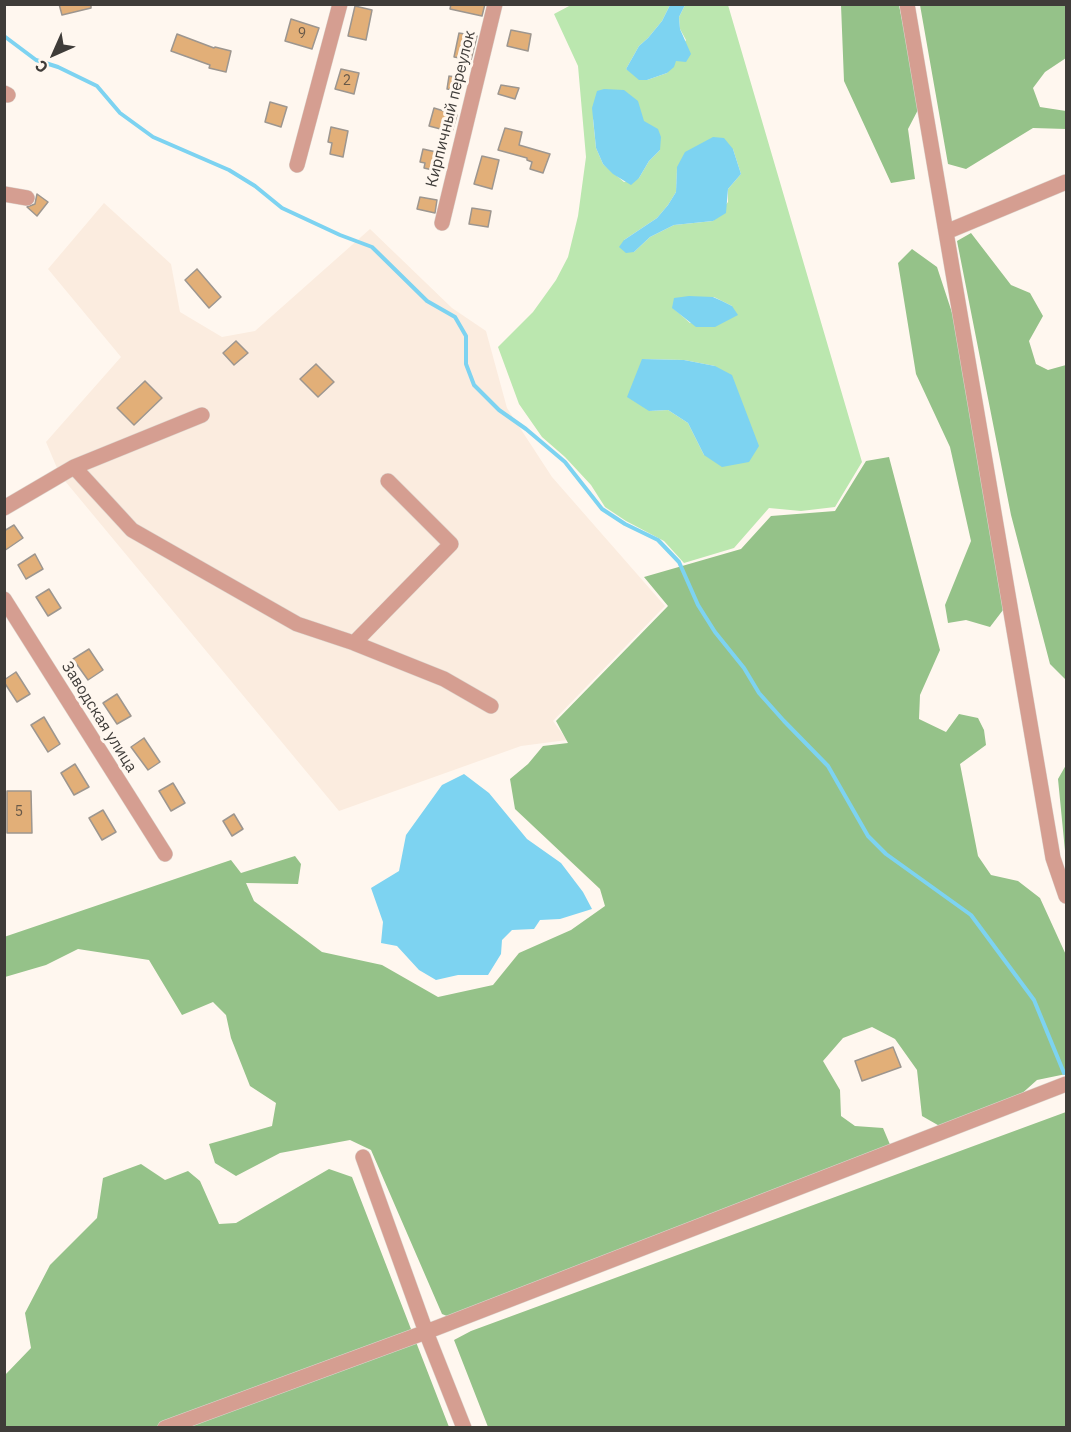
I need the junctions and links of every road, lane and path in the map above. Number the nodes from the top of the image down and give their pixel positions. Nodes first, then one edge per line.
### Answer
1 (340, 4) edge
2 (495, 4) edge
3 (907, 4) edge
4 (297, 165) dead end
5 (1066, 182) edge
6 (4, 194) edge
7 (27, 198) dead end
8 (442, 223) dead end
9 (946, 232) junction
10 (202, 415) dead end
11 (67, 471) junction
12 (388, 481) dead end
13 (4, 508) edge
14 (4, 598) edge
15 (354, 643) junction
16 (491, 706) dead end
17 (165, 854) dead end
18 (1066, 896) edge
19 (1066, 1084) edge
20 (363, 1157) dead end
21 (426, 1332) junction
22 (165, 1428) edge
23 (464, 1428) edge

1 - 4 street
2 - 8 street, Кирпичный переулок
3 - 9 street
5 - 9 street
6 - 7 street
9 - 18 street
10 - 11 street
11 - 13 street
11 - 15 street
12 - 15 street
14 - 17 street, Заводская улица
15 - 16 street
19 - 21 street
20 - 21 street
21 - 22 street
21 - 23 street

